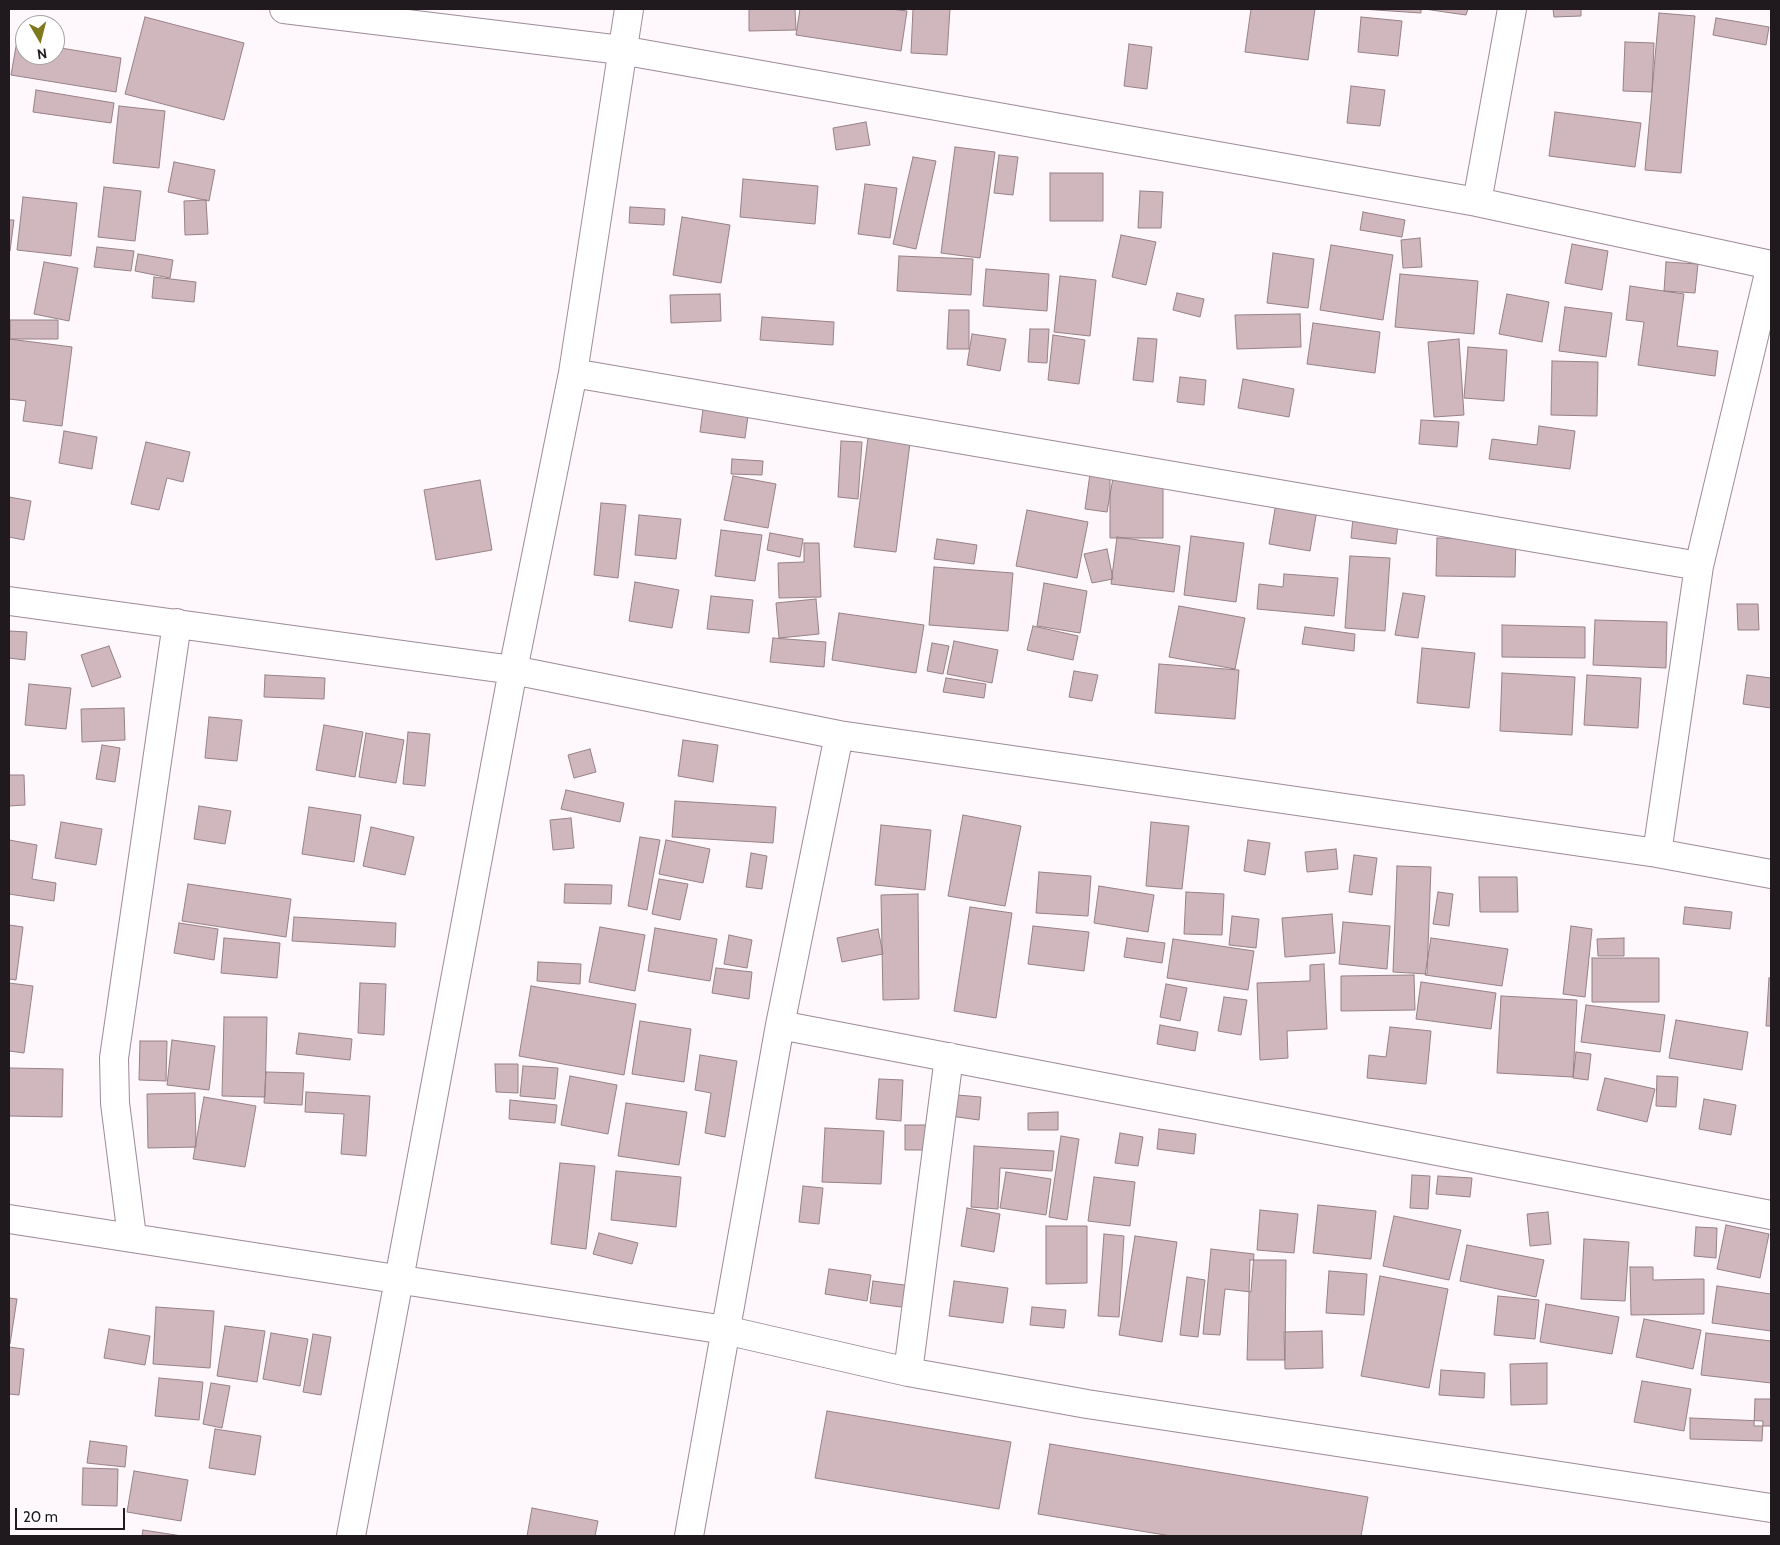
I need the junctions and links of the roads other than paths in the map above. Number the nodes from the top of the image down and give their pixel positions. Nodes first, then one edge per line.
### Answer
1 (284, 9) edge
2 (628, 9) edge
3 (1512, 9) edge
4 (621, 50) junction
5 (1477, 202) junction
6 (1771, 265) edge
7 (573, 373) junction
8 (1699, 566) junction
9 (9, 601) edge
10 (177, 623) junction
11 (514, 670) junction
12 (839, 734) junction
13 (1656, 853) junction
14 (1771, 874) edge
15 (780, 1024) junction
16 (949, 1057) junction
17 (1771, 1215) edge
18 (9, 1218) edge
19 (132, 1237) junction
20 (400, 1279) junction
21 (725, 1330) junction
22 (908, 1372) junction
23 (1771, 1508) edge
24 (351, 1536) edge
25 (689, 1536) edge

1 - 4 street
2 - 4 street
3 - 5 street
4 - 5 street
4 - 7 street
5 - 6 street
6 - 8 street
7 - 8 street
7 - 11 street
8 - 13 street
9 - 10 street
10 - 11 street
10 - 19 street
11 - 12 street
11 - 20 street
12 - 13 street
12 - 15 street
13 - 14 street
15 - 16 street
15 - 21 street
16 - 17 street
16 - 22 street
18 - 19 street
19 - 20 street
20 - 21 street
20 - 24 street
21 - 22 street
21 - 25 street
22 - 23 street

